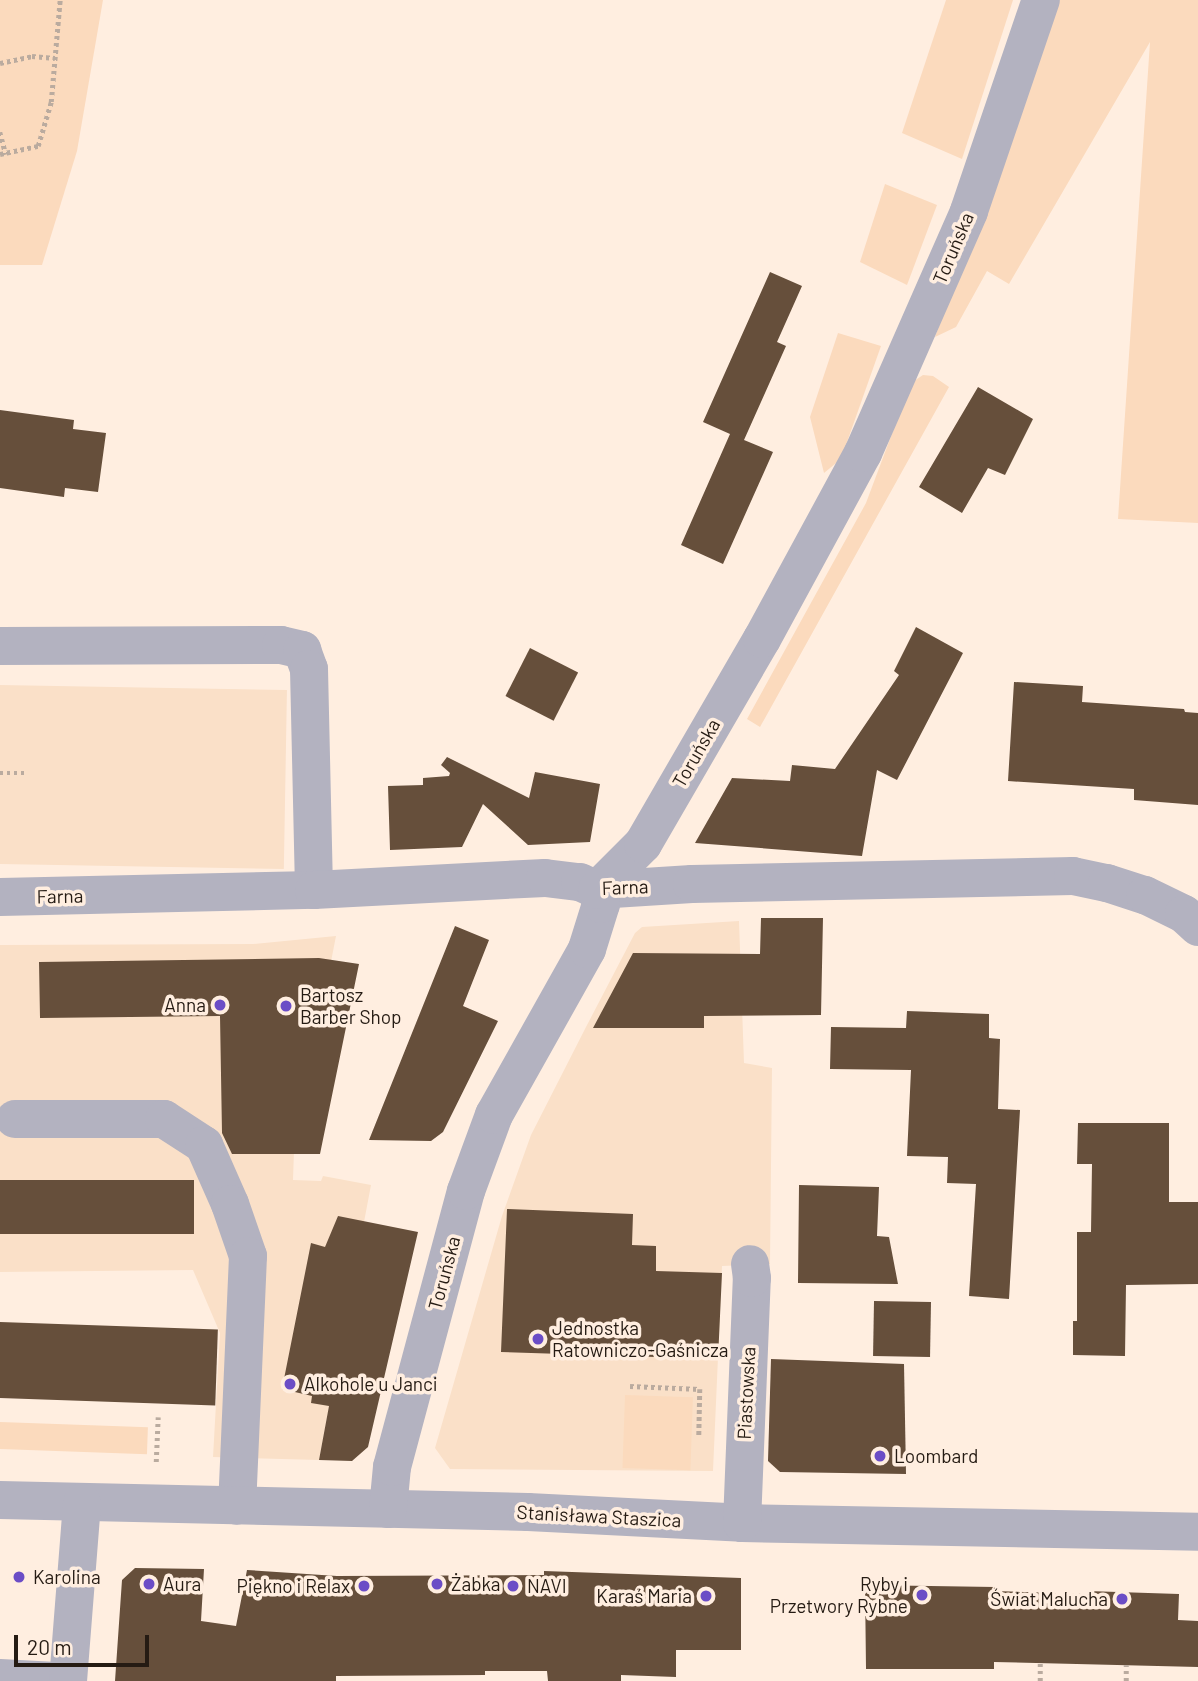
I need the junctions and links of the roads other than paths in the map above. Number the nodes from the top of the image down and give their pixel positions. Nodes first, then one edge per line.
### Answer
1 (1041, 0) edge
2 (0, 646) edge
3 (314, 890) junction
4 (597, 890) junction
5 (0, 897) edge
6 (1198, 927) edge
7 (15, 1119) dead end
8 (750, 1265) dead end
9 (0, 1500) edge
10 (82, 1503) junction
11 (237, 1506) junction
12 (388, 1509) junction
13 (742, 1523) junction
14 (1198, 1532) edge
15 (0, 1678) edge
16 (56, 1681) edge
17 (68, 1681) edge

1 - 4 street, Toruńska
2 - 3 street
3 - 4 street, Farna
3 - 5 street, Farna
4 - 6 street, Farna
4 - 12 street, Toruńska
7 - 11 street
8 - 13 street, Piastowska
9 - 10 street, Stanisława Staszica
10 - 11 street, Stanisława Staszica
10 - 17 street
11 - 12 street, Stanisława Staszica
12 - 13 street, Stanisława Staszica
13 - 14 street, Stanisława Staszica
15 - 16 street

